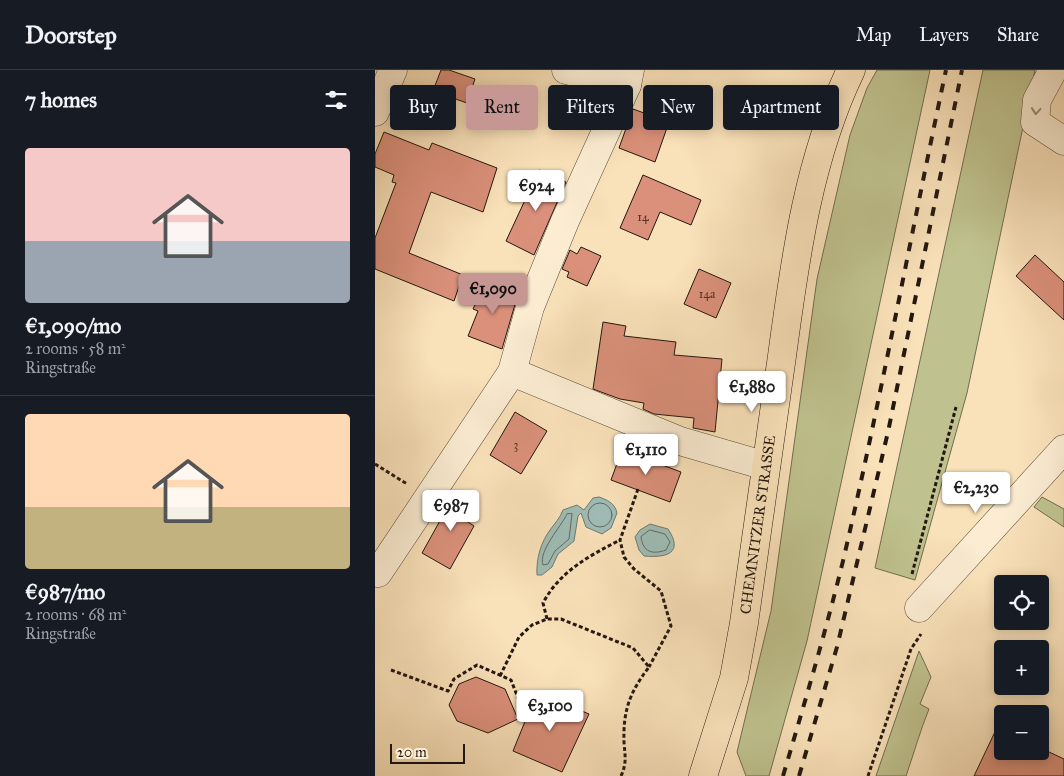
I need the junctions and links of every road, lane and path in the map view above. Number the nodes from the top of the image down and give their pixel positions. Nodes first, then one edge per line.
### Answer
1 (393, 70) edge
2 (566, 70) edge
3 (851, 70) edge
4 (1053, 70) edge
5 (628, 77) edge
6 (375, 112) edge
7 (1064, 141) edge
8 (512, 372) junction
9 (956, 407) dead end
10 (1064, 448) edge
11 (375, 464) edge
12 (766, 466) junction
13 (638, 490) dead end
14 (428, 498) junction
15 (620, 540) junction
16 (378, 573) dead end
17 (919, 608) junction
18 (547, 619) junction
19 (649, 667) junction
20 (391, 670) dead end
21 (500, 676) junction
22 (520, 703) dead end
23 (621, 776) edge
24 (703, 776) edge
25 (868, 776) edge

1 - 6 street
2 - 5 street
3 - 12 main road, CHEMNITZER STRASSE
4 -> 7 street
5 - 8 street
8 - 12 street
8 - 14 street
9 - 17 path
10 - 17 street
11 - 14 path
12 - 24 main road, CHEMNITZER STRASSE
13 - 15 path
14 - 16 street
15 - 18 path
15 - 19 path
17 - 25 path
18 - 19 path
18 - 21 path
19 - 23 path
20 - 21 path
21 - 22 path

